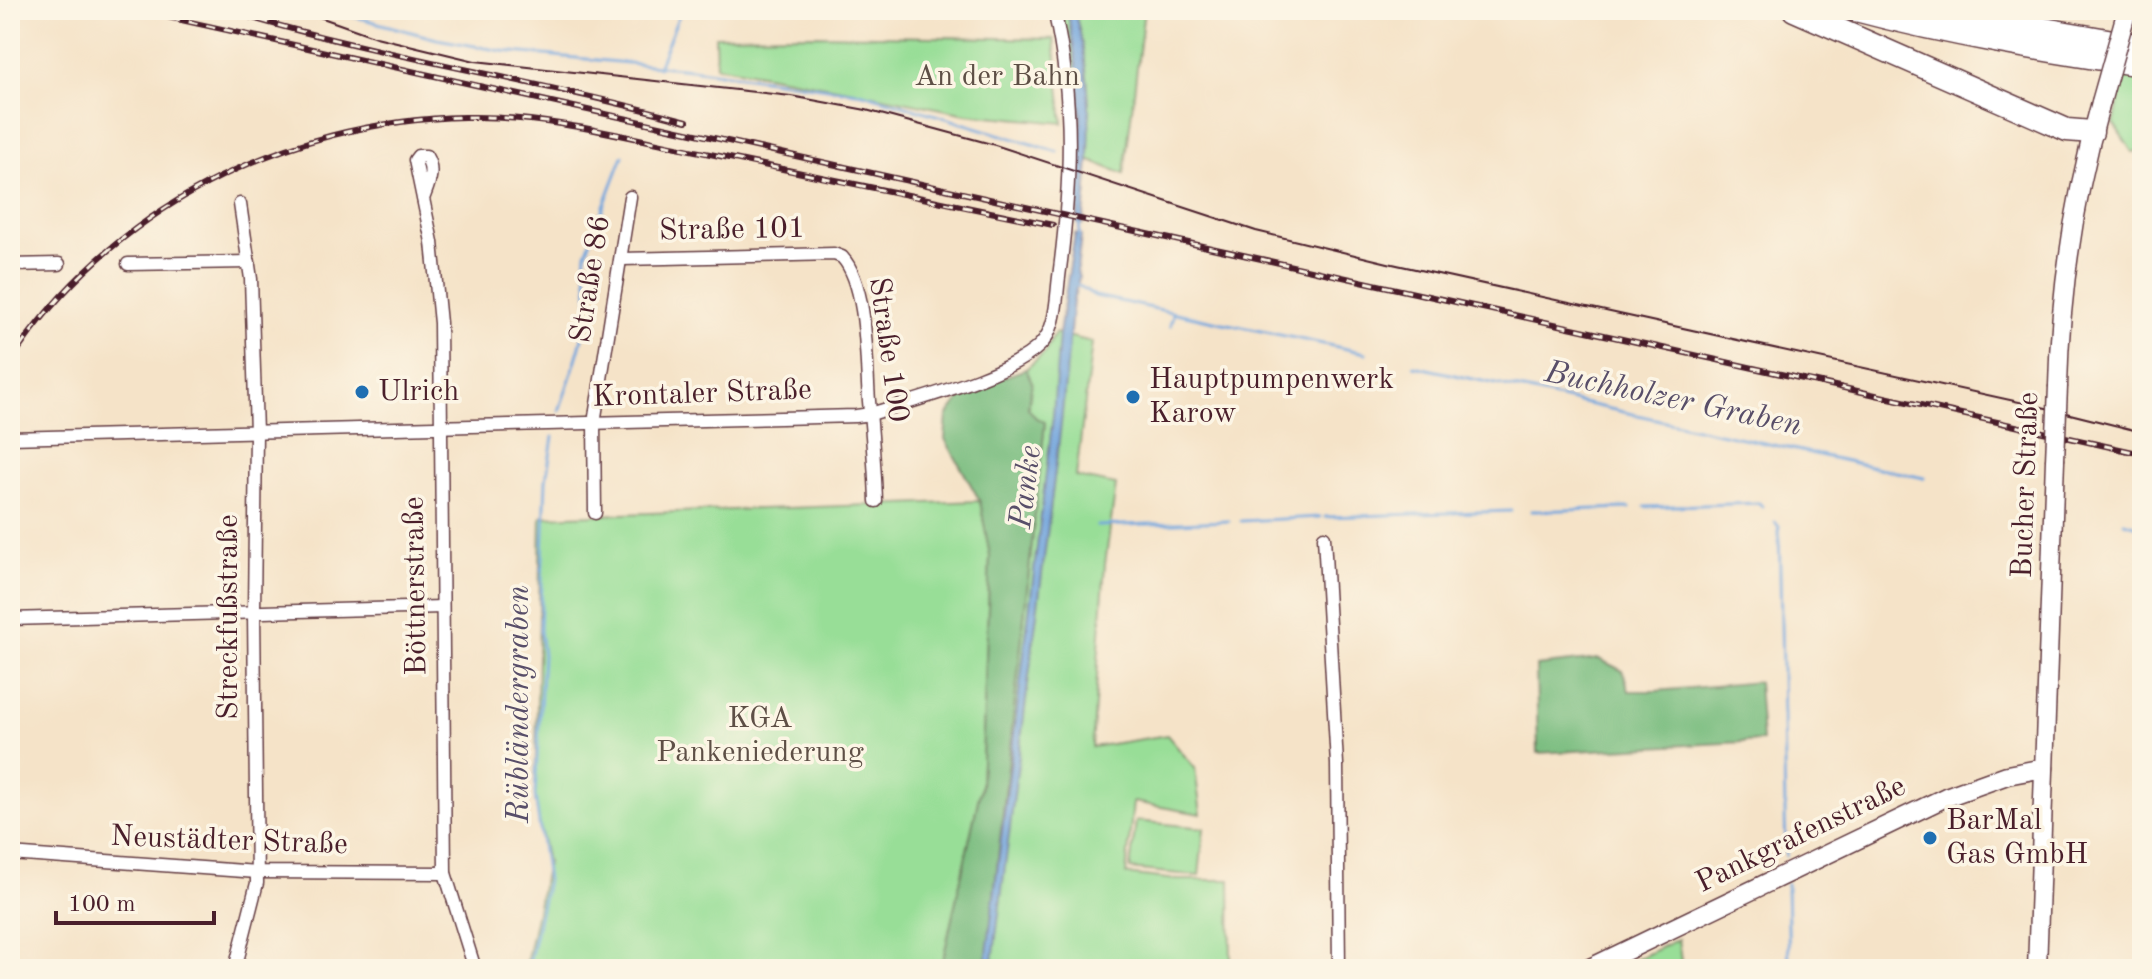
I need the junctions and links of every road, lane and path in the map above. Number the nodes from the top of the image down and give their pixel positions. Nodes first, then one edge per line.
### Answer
1 (1054, 10) edge
2 (1794, 10) edge
3 (1856, 10) edge
4 (1934, 10) edge
5 (2127, 10) edge
6 (2142, 46) edge
7 (2142, 65) edge
8 (2092, 132) junction
9 (630, 197) dead end
10 (423, 199) dead end
11 (240, 204) dead end
12 (842, 257) joint
13 (622, 259) junction
14 (249, 262) junction
15 (59, 264) dead end
16 (128, 264) dead end
17 (10, 265) edge
18 (871, 414) junction
19 (594, 423) junction
20 (440, 429) junction
21 (256, 432) junction
22 (10, 438) edge
23 (876, 501) dead end
24 (595, 513) dead end
25 (1324, 537) dead end
26 (442, 607) junction
27 (254, 613) junction
28 (10, 619) edge
29 (2044, 768) junction
30 (10, 854) edge
31 (257, 872) junction
32 (445, 873) junction
33 (235, 969) edge
34 (475, 969) edge
35 (1339, 969) edge
36 (1588, 969) edge
37 (2037, 969) edge

1 - 18 street, Krontaler Straße
2 - 8 highway
3 - 7 highway
4 - 6 highway
5 - 8 main road, Bucher Straße, bridge
8 - 29 main road, Bucher Straße, bridge
9 - 13 street, Straße 86
10 - 20 street, Böttnerstraße
11 - 14 street, Streckfußstraße
12 - 13 street, Straße 101
12 - 18 street, Straße 100
13 - 19 street, Straße 86
14 - 16 street
14 - 21 street, Streckfußstraße
15 - 17 street
18 - 19 street, Krontaler Straße
18 - 23 street, Straße 100
19 - 20 street, Krontaler Straße
19 - 24 street, Straße 86
20 - 21 street, Krontaler Straße
20 - 26 street, Böttnerstraße
21 - 22 street, Krontaler Straße
21 - 27 street, Streckfußstraße
25 - 35 street
26 - 27 street
26 - 32 street, Böttnerstraße
27 - 28 street
27 - 31 street, Streckfußstraße
29 - 36 main road, Pankgrafenstraße
29 - 37 main road, Bucher Straße
30 - 31 street, Neustädter Straße
31 - 32 street, Neustädter Straße
31 - 33 street, Streckfußstraße
32 - 34 street, Böttnerstraße

